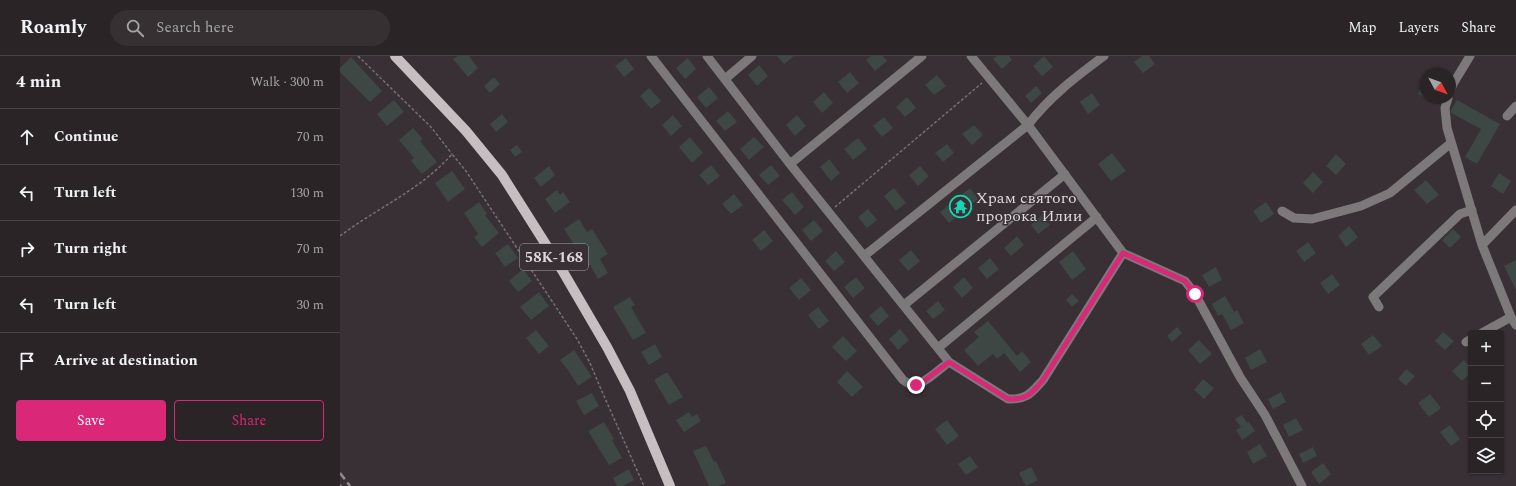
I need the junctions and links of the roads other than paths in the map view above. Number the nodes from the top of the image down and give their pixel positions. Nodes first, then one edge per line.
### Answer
1 (395, 56) edge
2 (651, 56) edge
3 (707, 56) edge
4 (752, 56) edge
5 (922, 56) edge
6 (971, 56) edge
7 (1104, 56) edge
8 (1470, 56) edge
9 (726, 79) junction
10 (1456, 79) edge
11 (1446, 104) edge
12 (1516, 106) edge
13 (1507, 116) dead end
14 (1028, 125) junction
15 (1451, 143) junction
16 (790, 164) junction
17 (1065, 174) junction
18 (1472, 210) junction
19 (1516, 210) edge
20 (1282, 211) dead end
21 (1097, 217) junction
22 (1482, 245) junction
23 (1123, 253) junction
24 (864, 256) junction
25 (904, 305) junction
26 (1379, 307) dead end
27 (1510, 317) junction
28 (1516, 325) edge
29 (1487, 330) edge
30 (938, 348) junction
31 (949, 362) junction
32 (670, 486) edge
33 (1302, 486) edge

1 - 32 main road, 58К-168
2 - 31 street
3 - 9 street
4 - 9 street
5 - 16 street
6 - 14 street
7 - 14 street
8 - 10 street
9 - 16 street
11 - 15 street
12 - 13 street
14 - 17 street
14 - 24 street
15 - 18 street
15 - 20 street
16 - 24 street
17 - 21 street
17 - 25 street
18 - 22 street
18 - 26 street
19 - 22 street
21 - 23 street
21 - 30 street
22 - 27 street
23 - 31 street
23 - 33 street
24 - 25 street
25 - 30 street
27 - 28 street
27 - 29 street
30 - 31 street

